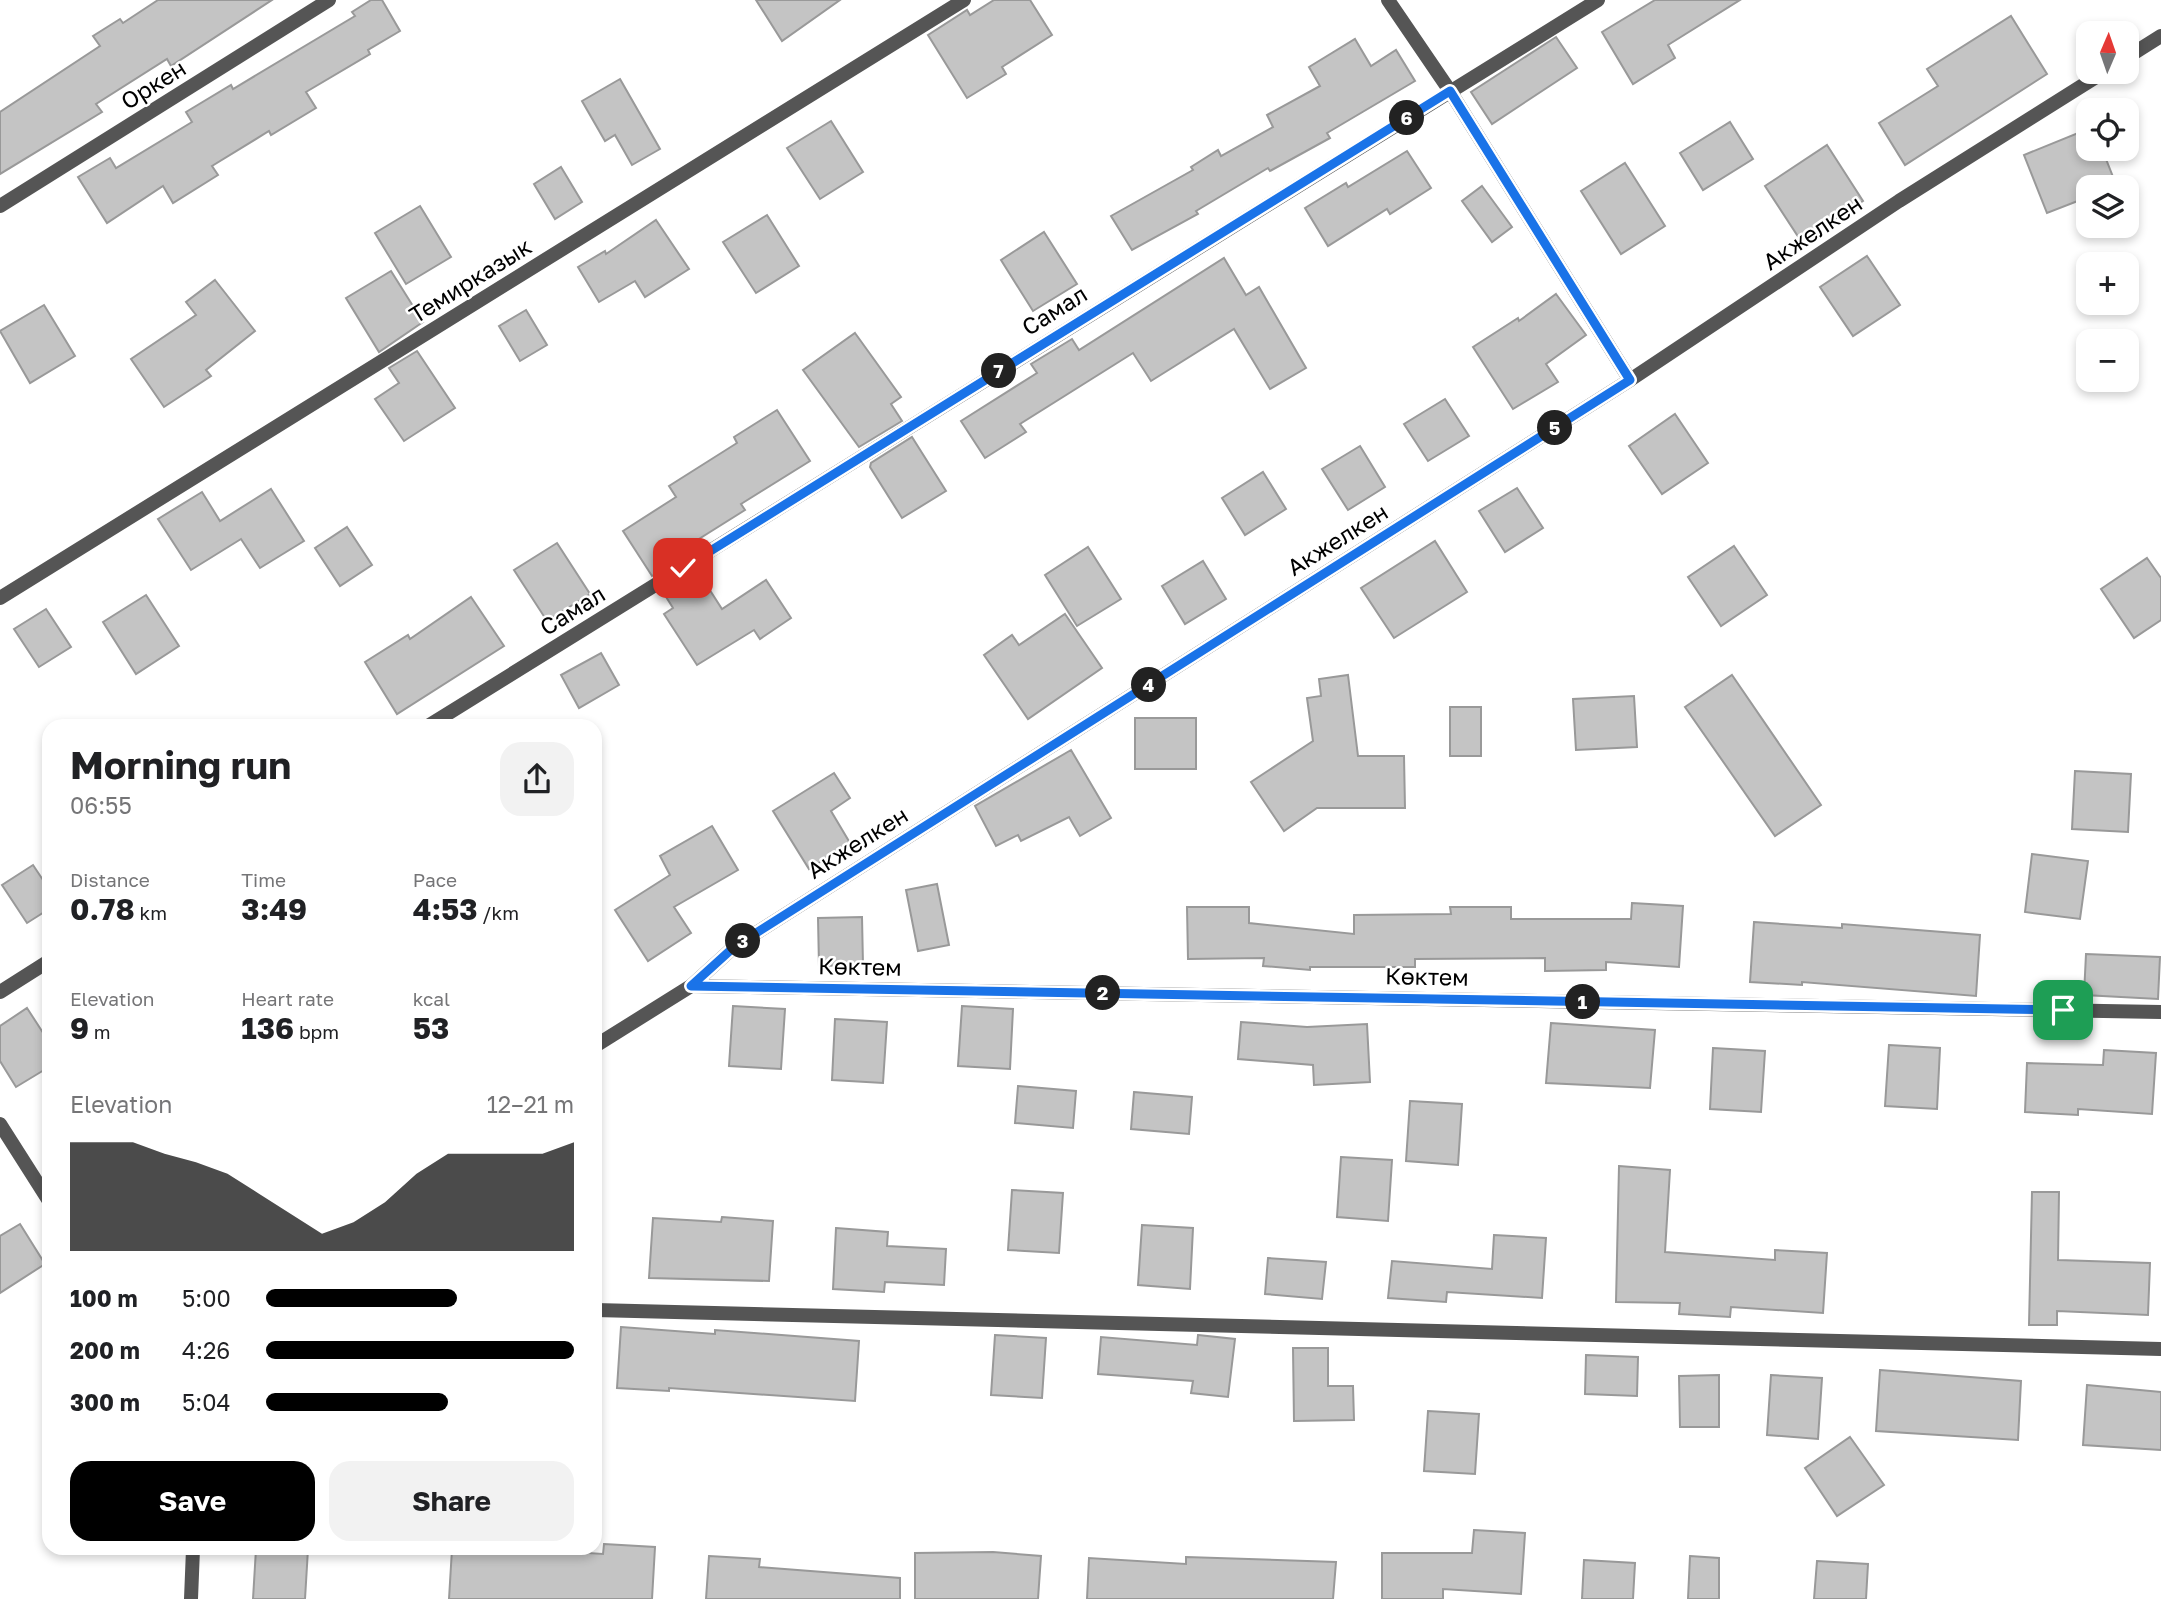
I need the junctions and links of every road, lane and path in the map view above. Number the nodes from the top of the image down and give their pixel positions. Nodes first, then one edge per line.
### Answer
1 (329, 0) edge
2 (964, 0) edge
3 (1388, 0) edge
4 (1598, 0) edge
5 (2161, 36) edge
6 (2139, 50) edge
7 (2085, 84) edge
8 (1450, 91) junction
9 (0, 206) edge
10 (1630, 380) junction
11 (0, 598) edge
12 (439, 719) edge
13 (42, 965) edge
14 (691, 986) junction
15 (0, 992) edge
16 (2161, 1012) edge
17 (602, 1042) edge
18 (0, 1124) edge
19 (42, 1190) edge
20 (602, 1310) edge
21 (2161, 1349) edge
22 (193, 1555) edge
23 (191, 1599) edge

1 - 9 street, Оркен
2 - 11 street, Темирказык
3 - 8 street
4 - 8 street, Самал
5 - 6 street
7 - 10 street, Акжелкен
8 - 10 street
8 - 12 street, Самал
10 - 14 street, Акжелкен
13 - 15 street
14 - 16 street, Көктем
14 - 17 street, Акжелкен
18 - 19 street
20 - 21 street
22 - 23 street

